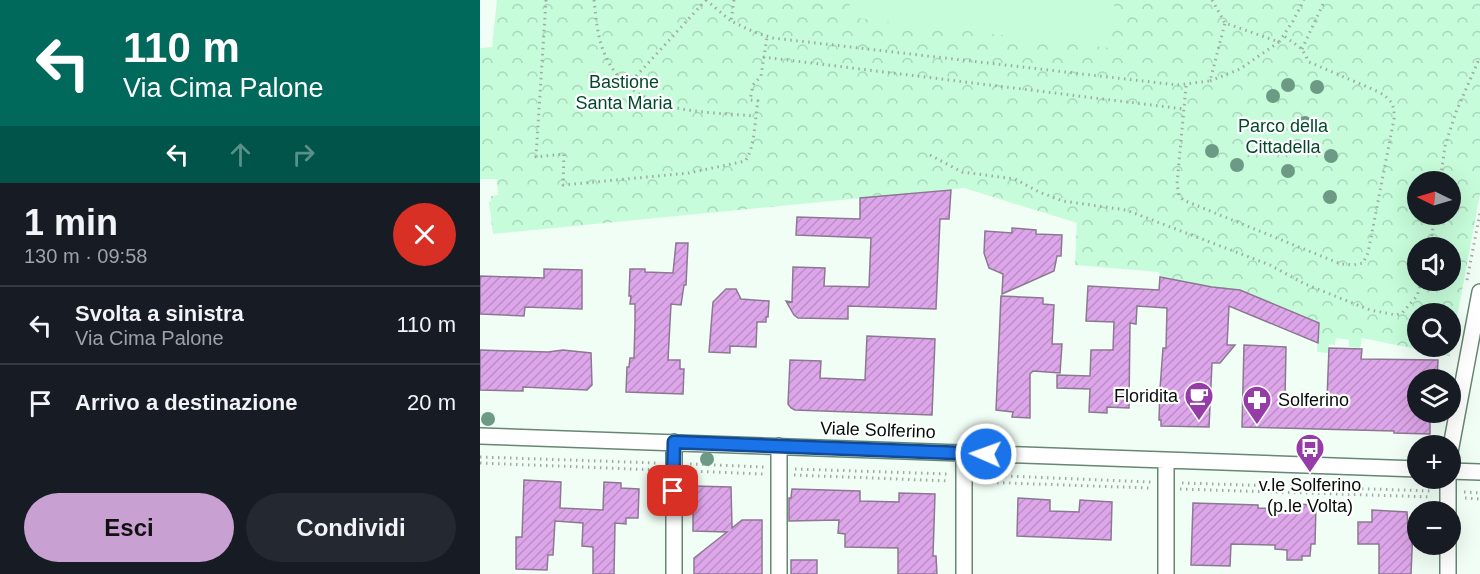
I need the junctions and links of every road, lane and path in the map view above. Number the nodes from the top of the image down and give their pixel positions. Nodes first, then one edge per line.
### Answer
1 (546, 0) edge
2 (594, 0) edge
3 (706, 0) edge
4 (734, 0) edge
5 (1212, 0) edge
6 (1304, 0) edge
7 (1325, 0) edge
8 (731, 21) junction
9 (1225, 23) junction
10 (1284, 36) junction
11 (767, 37) junction
12 (1279, 42) junction
13 (1302, 49) junction
14 (763, 57) junction
15 (1480, 57) edge
16 (1210, 81) junction
17 (628, 85) junction
18 (1186, 85) junction
19 (1184, 109) junction
20 (755, 116) junction
21 (930, 155) dead end
22 (1442, 171) edge
23 (1419, 291) edge
24 (1480, 292) edge
25 (1453, 435) edge
26 (480, 436) edge
27 (674, 442) junction
28 (779, 446) junction
29 (964, 453) junction
30 (1166, 461) junction
31 (1407, 470) edge
32 (1461, 471) edge
33 (1480, 472) edge
34 (1448, 555) edge
35 (674, 574) edge
36 (779, 574) edge
37 (964, 574) edge
38 (1166, 574) edge
39 (1448, 574) edge

1 - 20 path
2 - 17 path
3 - 8 path
3 - 17 path
4 - 8 path
5 - 9 path
6 - 10 path
7 - 13 path
8 - 11 path
9 - 12 path
9 - 16 path
10 - 12 path
10 - 13 path
11 - 14 path
11 - 18 path
12 - 16 path
13 - 19 path
14 - 19 path
14 - 20 path
15 - 22 path
16 - 18 path
17 - 20 path
18 - 19 path
21 - 23 path
24 - 25 street
26 - 27 street, Viale Solferino
27 - 28 street, Viale Solferino
27 - 35 street
28 - 29 street, Viale Solferino
28 - 36 street
29 - 30 street, Viale Solferino
29 - 37 street
30 - 31 street, Viale Solferino
30 - 38 street
32 - 33 street
34 - 39 street

